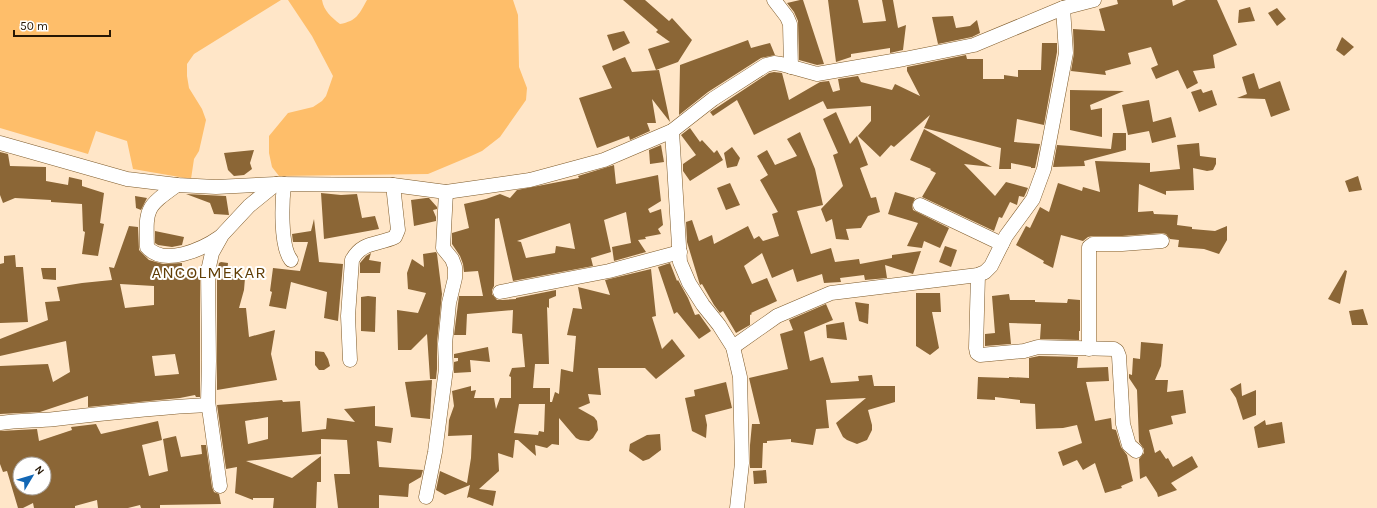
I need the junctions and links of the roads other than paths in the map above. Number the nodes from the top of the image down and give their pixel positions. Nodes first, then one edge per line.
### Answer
1 (774, 0) edge
2 (1094, 0) edge
3 (1063, 8) junction
4 (791, 68) junction
5 (672, 131) junction
6 (0, 143) edge
7 (280, 184) junction
8 (177, 185) junction
9 (394, 185) junction
10 (446, 192) junction
11 (920, 205) dead end
12 (222, 235) junction
13 (1162, 241) dead end
14 (1002, 244) junction
15 (680, 252) junction
16 (291, 260) dead end
17 (978, 275) junction
18 (500, 292) dead end
19 (733, 347) junction
20 (1089, 349) junction
21 (350, 360) dead end
22 (208, 405) junction
23 (0, 423) edge
24 (1136, 452) dead end
25 (220, 486) dead end
26 (426, 497) dead end
27 (737, 508) edge

1 - 4 street
2 - 3 street
3 - 4 street
3 - 14 street
4 - 5 street
5 - 10 street
5 - 15 street
6 - 8 street
7 - 8 street
7 - 9 street
7 - 12 street
7 - 16 street
8 - 12 street
9 - 10 street
9 - 21 street
10 - 26 street
11 - 14 street
12 - 22 street
13 - 20 street
14 - 17 street
15 - 18 street
15 - 19 street
17 - 19 street
17 - 20 street
19 - 27 street
20 - 24 street
22 - 23 street
22 - 25 street

